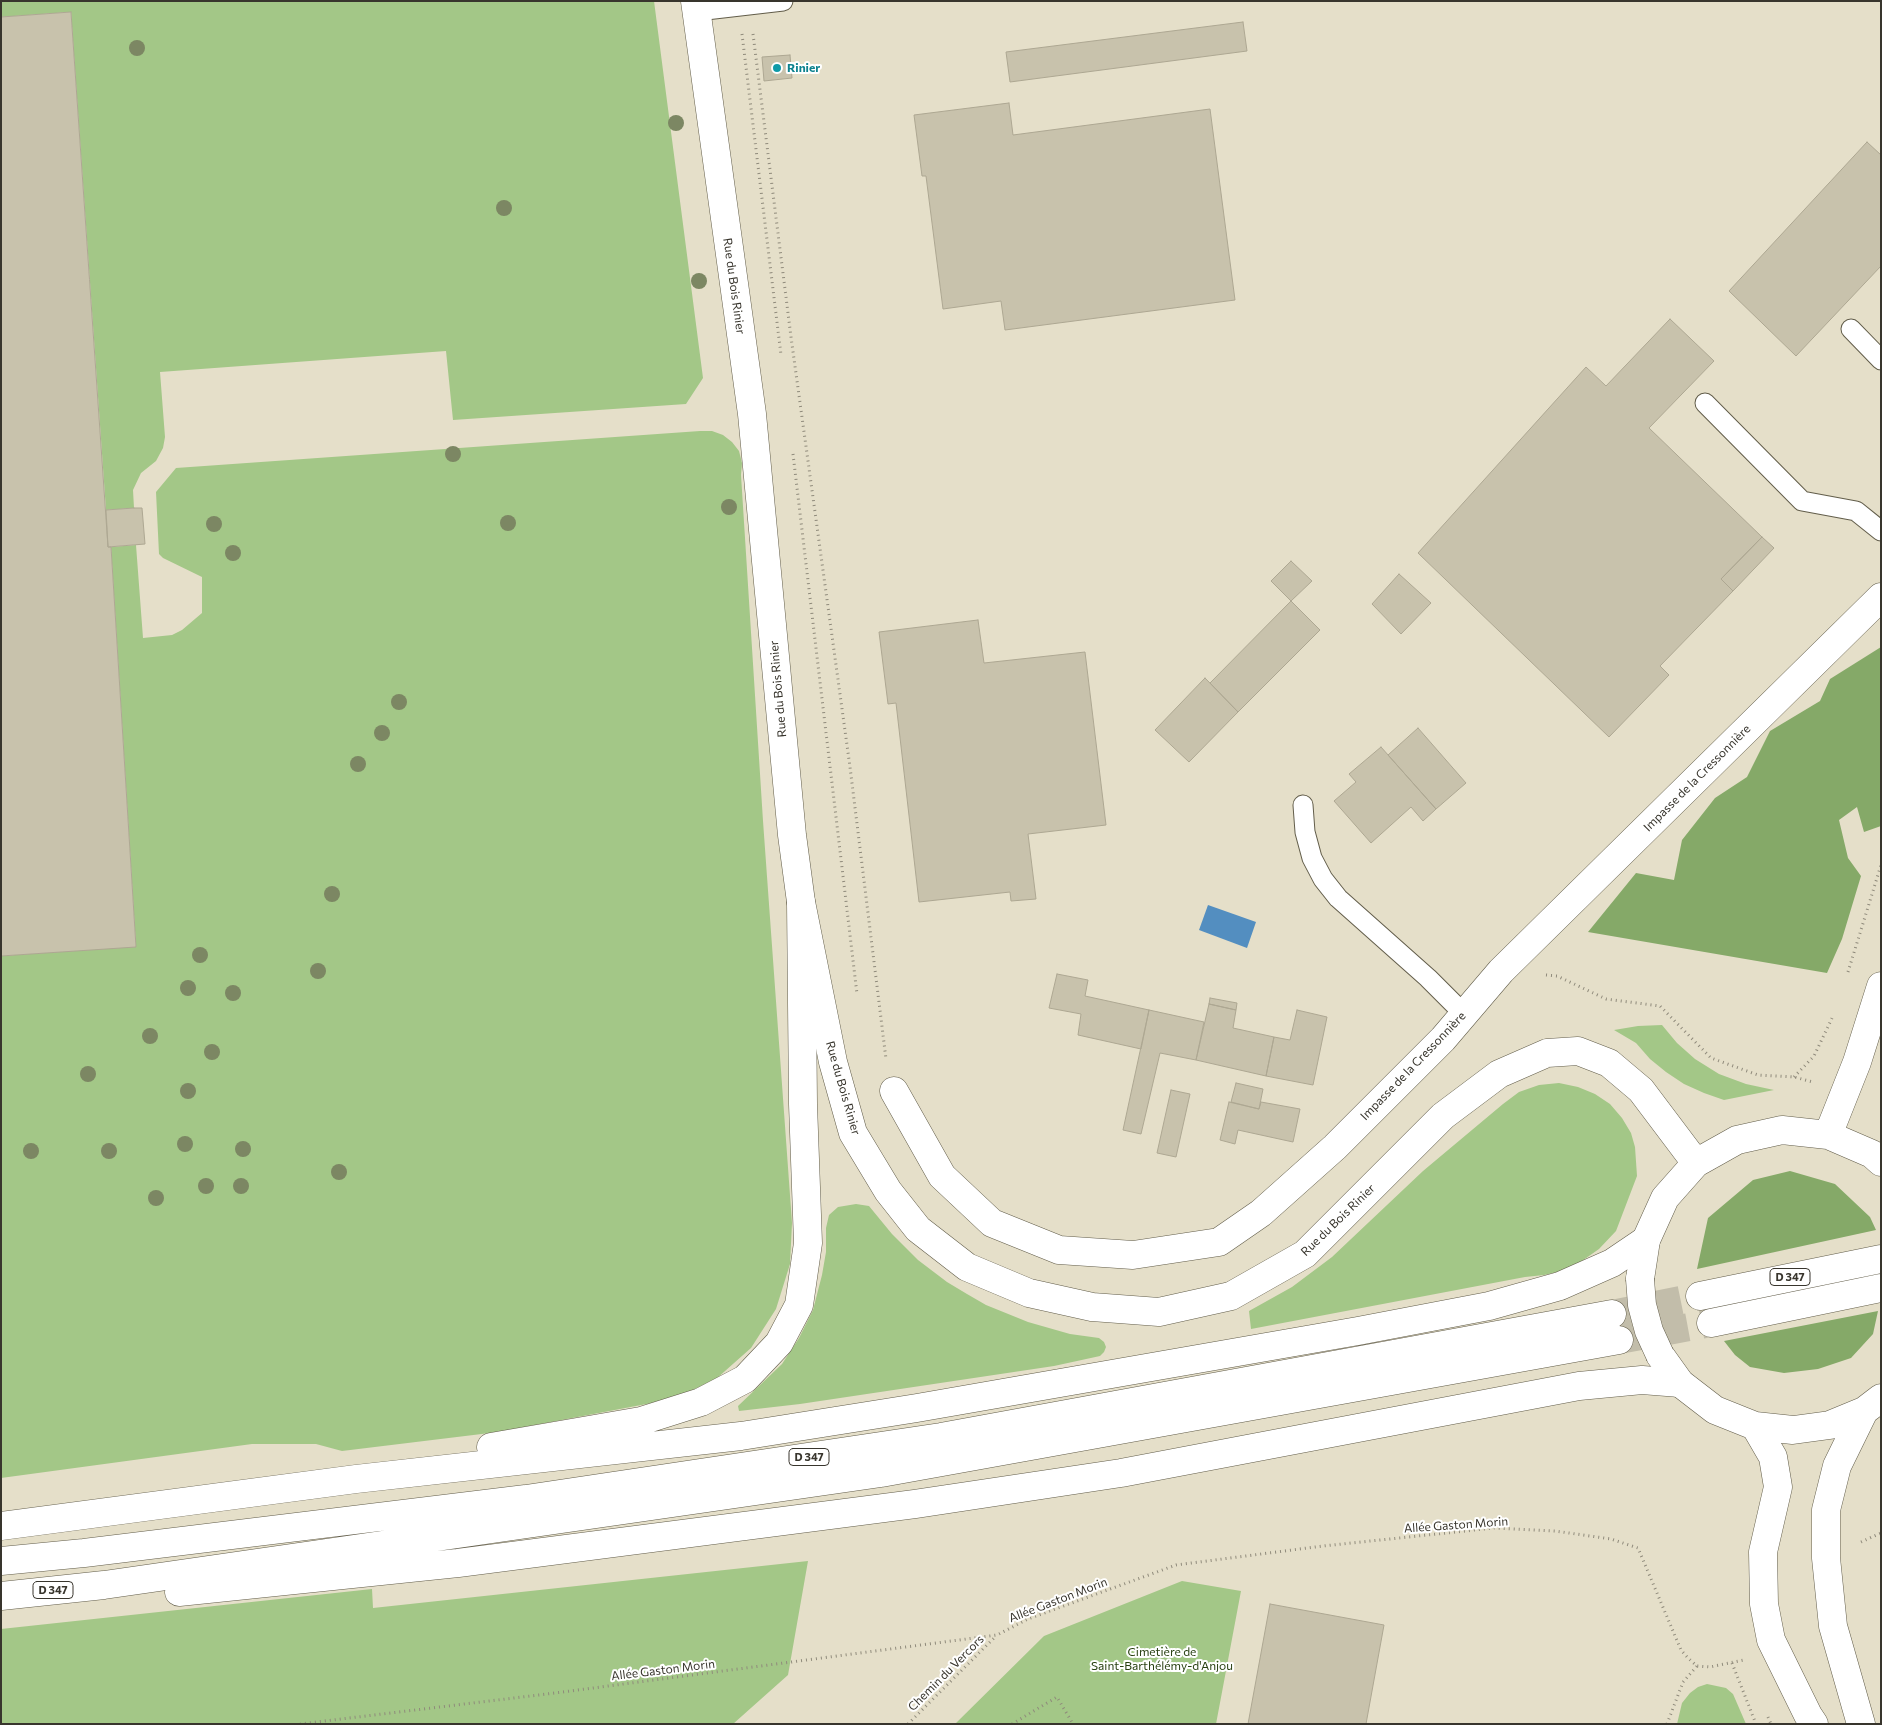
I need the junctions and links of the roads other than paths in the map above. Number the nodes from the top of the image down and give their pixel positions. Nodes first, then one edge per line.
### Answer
1 (782, 1) edge
2 (696, 6) edge
3 (1851, 329) dead end
4 (1881, 360) edge
5 (1705, 403) dead end
6 (1881, 531) edge
7 (1881, 597) edge
8 (1303, 805) dead end
9 (801, 902) junction
10 (1881, 986) edge
11 (1464, 1014) junction
12 (894, 1091) road end
13 (1828, 1135) junction
14 (1881, 1162) edge
15 (1696, 1164) junction
16 (1646, 1240) junction
17 (1881, 1259) edge
18 (1881, 1288) edge
19 (1700, 1296) tunnel mouth
20 (1612, 1314) tunnel mouth
21 (1711, 1322) tunnel mouth
22 (1620, 1340) tunnel mouth
23 (1680, 1383) junction
24 (1873, 1404) edge
25 (1755, 1426) junction
26 (356, 1479) junction
27 (1, 1526) edge
28 (1, 1560) edge
29 (104, 1585) junction
30 (1, 1596) edge
31 (1814, 1724) edge
32 (1861, 1724) edge

1 - 2 lane
2 - 9 main road, Rue du Bois Rinier
3 - 4 lane
5 - 6 lane
7 - 11 main road, Impasse de la Cressonnière
8 - 11 lane
9 - 15 main road, Rue du Bois Rinier
9 - 26 main road
10 - 13 main road
11 - 12 main road, Impasse de la Cressonnière
13 - 14 main road
13 - 15 main road
15 - 16 main road
16 - 23 main road, bridge
16 - 26 main road
17 - 19 main road, D 347
18 - 21 main road, D 347
20 - 28 main road, D 347
22 - 29 main road, D 347
23 - 25 main road
23 - 29 main road
24 - 25 main road
24 - 32 main road
25 - 31 main road
26 - 27 main road
29 - 30 main road, D 347

